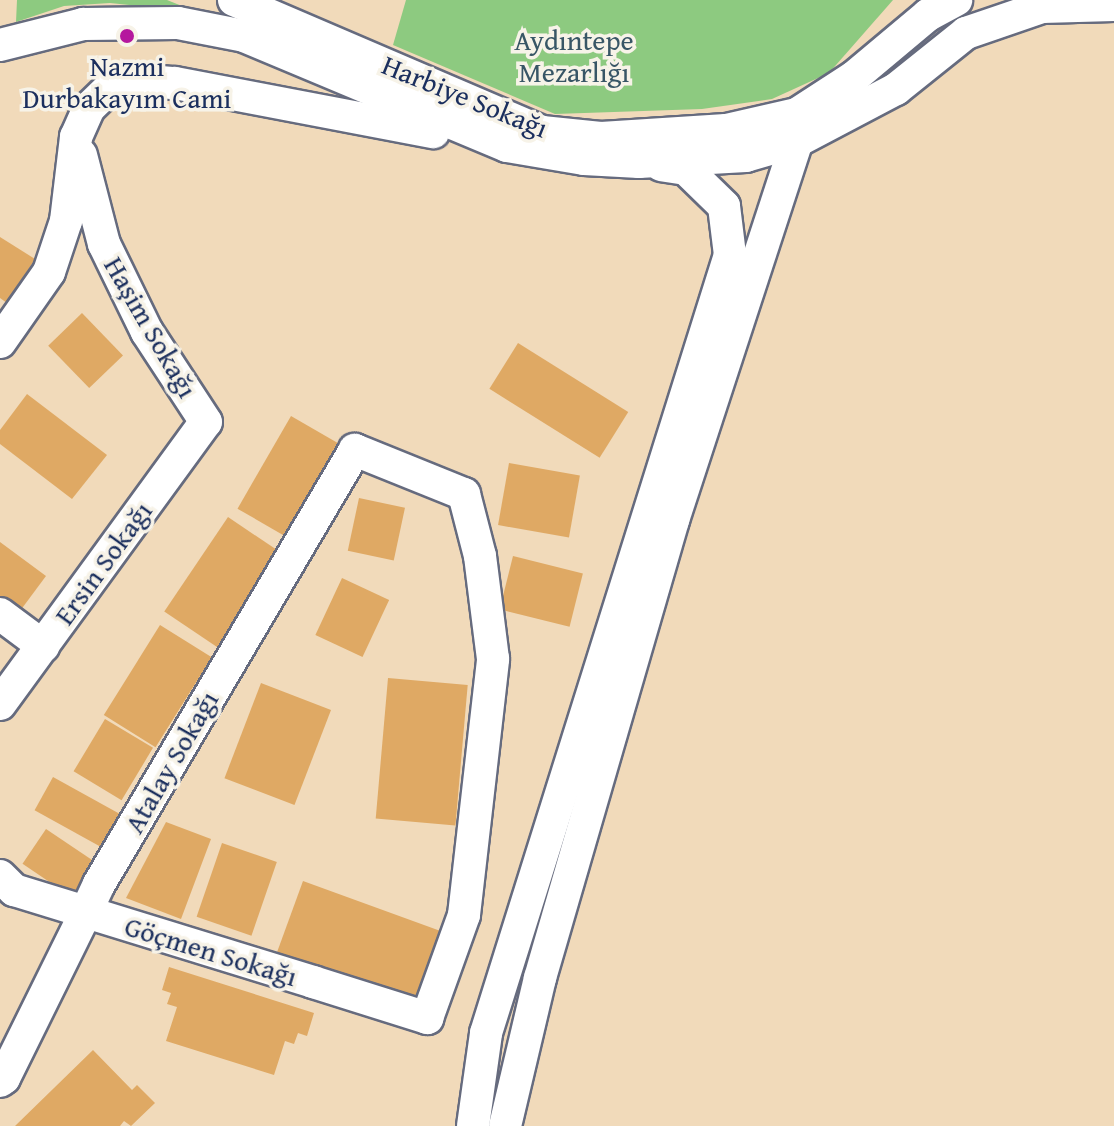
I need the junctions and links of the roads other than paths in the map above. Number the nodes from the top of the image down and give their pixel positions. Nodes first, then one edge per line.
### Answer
1 (234, 0) edge
2 (956, 0) edge
3 (1114, 5) edge
4 (0, 45) edge
5 (76, 137) junction
6 (797, 141) junction
7 (507, 146) junction
8 (639, 162) junction
9 (0, 342) edge
10 (206, 422) joint
11 (0, 614) edge
12 (43, 646) junction
13 (0, 704) edge
14 (0, 876) edge
15 (86, 912) junction
16 (427, 1018) joint
17 (0, 1081) edge
18 (473, 1126) edge
19 (505, 1126) edge

1 - 2 street, Harbiye Sokağı
3 - 6 street, Harbiye Sokağı
4 - 7 street, Harbiye Sokağı
5 - 7 street, Harbiye Sokağı
5 - 9 street, Harbiye Sokağı
5 - 10 street, Haşim Sokağı
6 - 8 street, Harbiye Sokağı
6 - 19 street
7 - 8 street, Harbiye Sokağı
8 - 18 street
10 - 12 street, Ersin Sokağı
11 - 12 street
12 - 13 street, Ersin Sokağı
14 - 15 street, Göçmen Sokağı
15 - 16 street, Göçmen Sokağı
15 - 16 street, Atalay Sokağı
15 - 17 street, Atalay Sokağı

